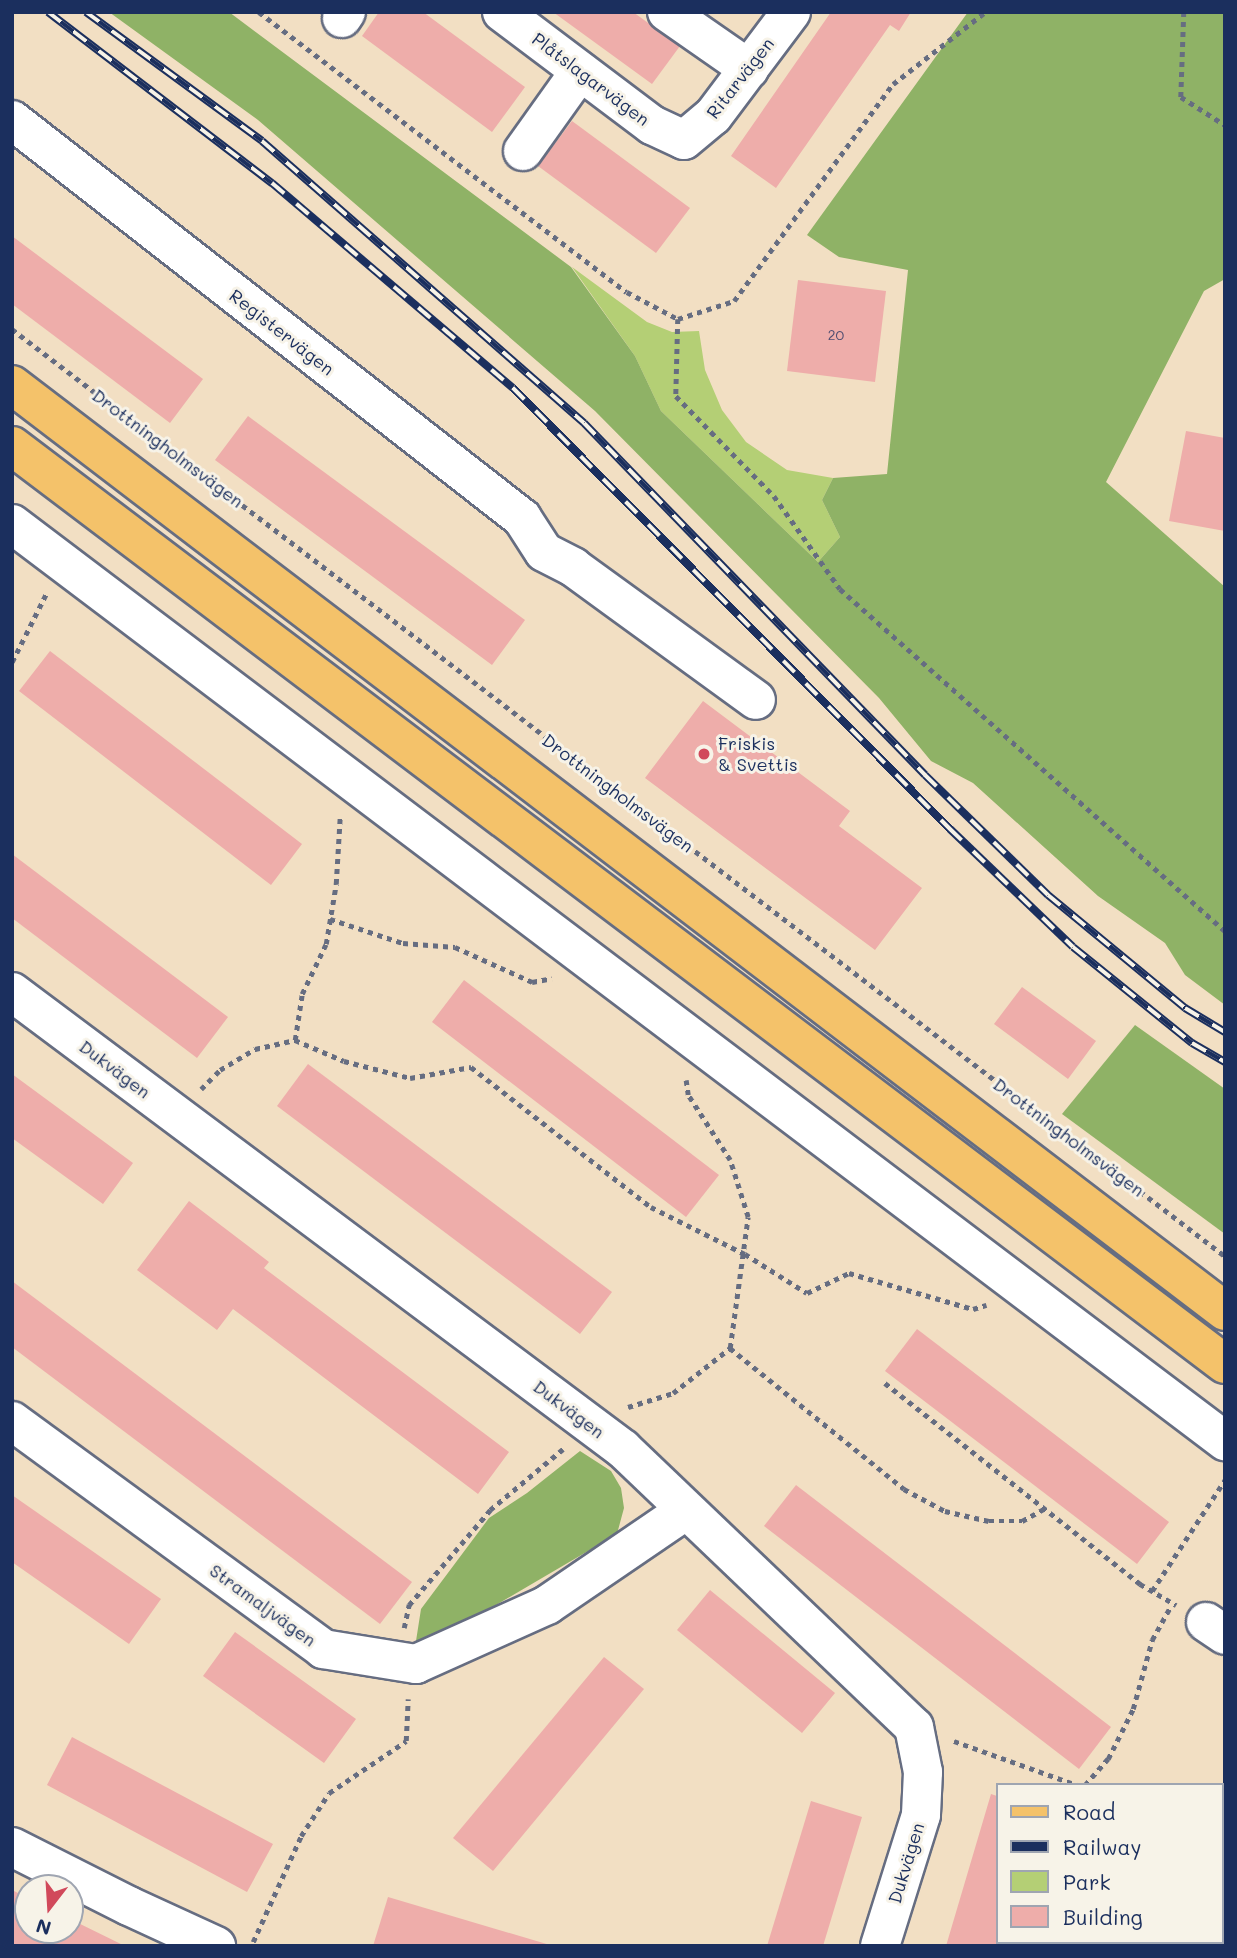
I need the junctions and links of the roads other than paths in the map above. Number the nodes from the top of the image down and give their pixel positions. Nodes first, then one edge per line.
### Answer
1 (667, 12) edge
2 (792, 12) edge
3 (507, 14) edge
4 (749, 69) junction
5 (580, 71) junction
6 (12, 120) edge
7 (684, 139) joint
8 (523, 151) dead end
9 (12, 385) edge
10 (12, 446) edge
11 (12, 524) edge
12 (756, 700) dead end
13 (12, 992) edge
14 (1225, 1311) edge
15 (1225, 1364) edge
16 (12, 1421) edge
17 (1225, 1441) edge
18 (685, 1511) junction
19 (12, 1847) edge
20 (216, 1946) edge
21 (880, 1946) edge

1 - 4 street
2 - 4 street, Ritarvägen
3 - 5 street, Plåtslagarvägen
4 - 7 street, Ritarvägen
5 - 7 street, Plåtslagarvägen
5 - 8 street
6 - 12 street, Registervägen
9 - 14 main road
10 - 15 main road
11 - 17 street
13 - 18 street, Dukvägen
16 - 18 street, Stramaljvägen
18 - 21 street, Dukvägen
19 - 20 street

